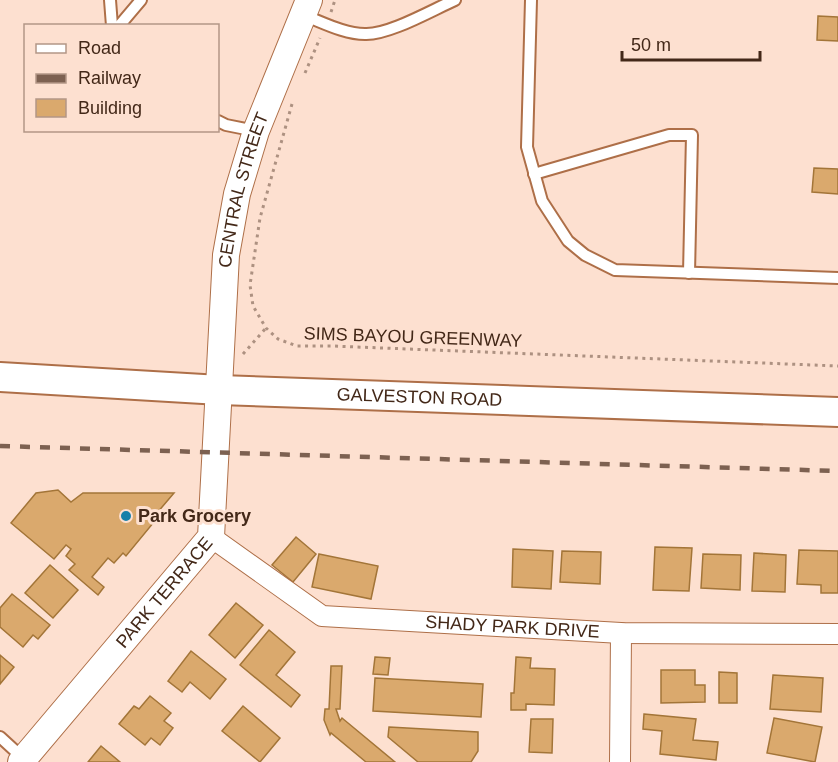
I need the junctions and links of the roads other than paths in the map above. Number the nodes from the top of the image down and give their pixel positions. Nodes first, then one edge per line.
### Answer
1 (110, 0) edge
2 (141, 0) edge
3 (455, 0) edge
4 (531, 0) edge
5 (313, 13) edge
6 (112, 24) edge
7 (121, 24) edge
8 (219, 122) edge
9 (256, 131) junction
10 (534, 174) junction
11 (689, 273) junction
12 (838, 278) edge
13 (0, 377) edge
14 (220, 390) junction
15 (838, 412) edge
16 (211, 537) junction
17 (621, 633) junction
18 (838, 633) edge
19 (0, 737) edge
20 (23, 760) edge
21 (620, 762) edge

1 - 6 lane
2 - 7 lane
3 - 5 lane
4 - 10 lane
5 - 9 street, CENTRAL STREET
8 - 9 lane
9 - 14 street, CENTRAL STREET
10 - 11 lane
10 - 11 lane
11 - 12 lane
13 - 14 main road, GALVESTON ROAD
14 - 15 main road, GALVESTON ROAD
14 - 16 street, PARK TERRACE
16 - 17 street, SHADY PARK DRIVE
16 - 20 street, PARK TERRACE
17 - 18 street, SHADY PARK DRIVE
17 - 21 street
19 - 20 lane

